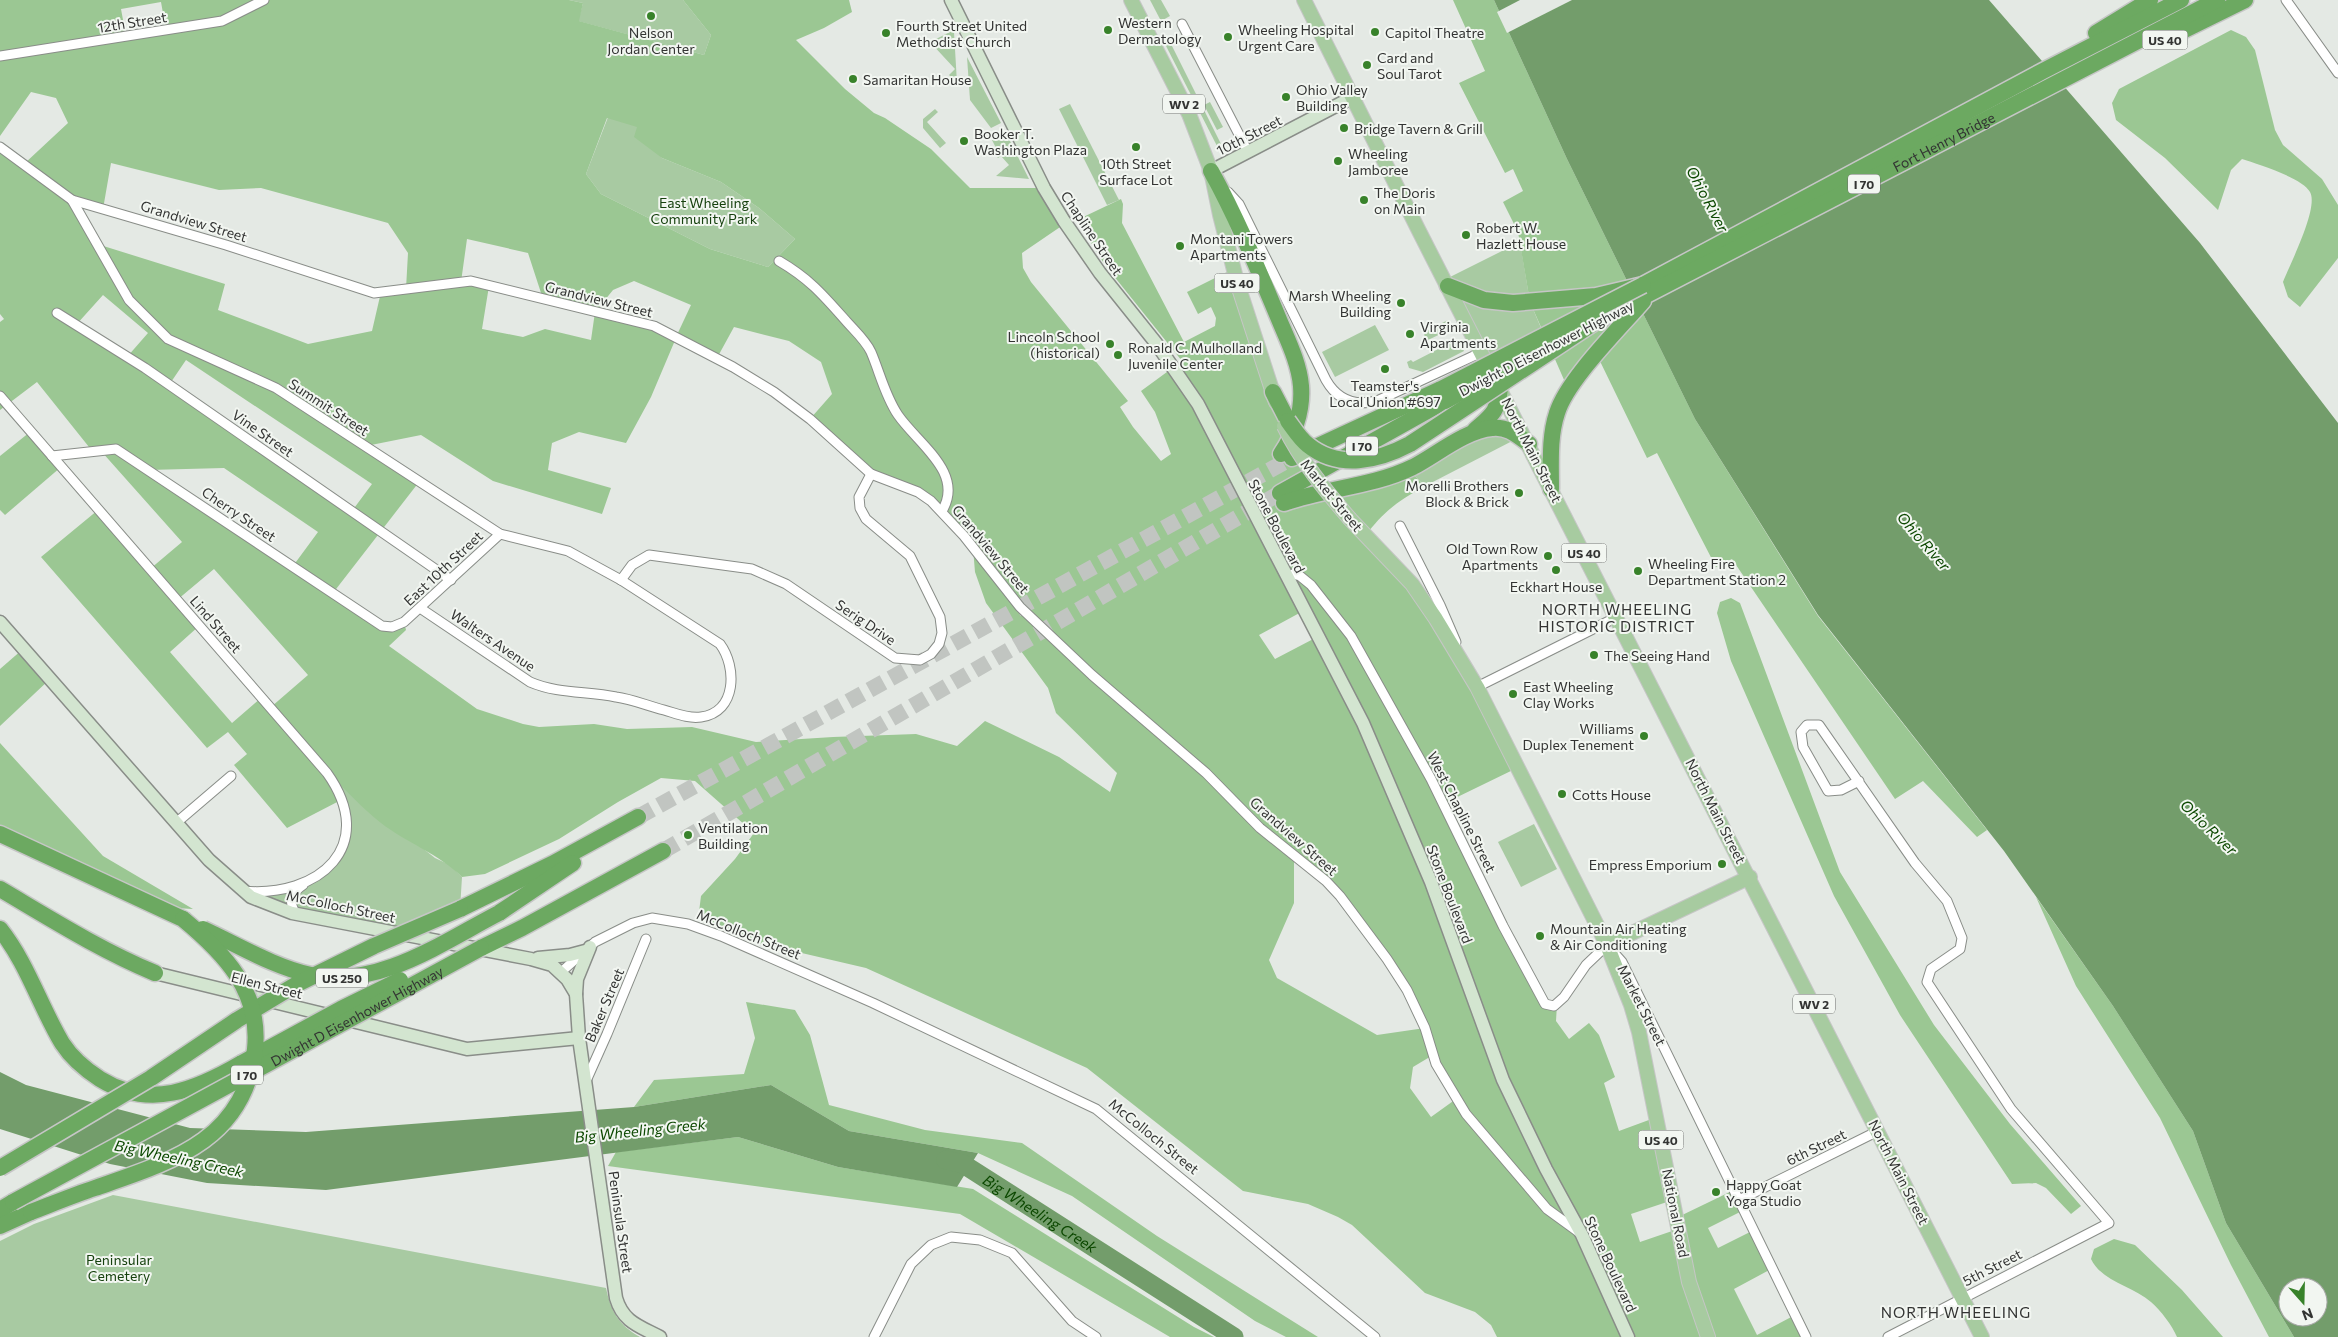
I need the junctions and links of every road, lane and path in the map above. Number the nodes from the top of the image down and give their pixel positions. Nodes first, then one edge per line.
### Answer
1 (264, 0) edge
2 (951, 0) edge
3 (1131, 0) edge
4 (1304, 0) edge
5 (2150, 0) edge
6 (2182, 0) edge
7 (2217, 0) edge
8 (2245, 0) edge
9 (2286, 0) edge
10 (1182, 24) dead end
11 (0, 56) edge
12 (2043, 71) junction
13 (2081, 71) junction
14 (2338, 73) edge
15 (1353, 98) junction
16 (0, 146) edge
17 (1248, 152) junction
18 (1211, 171) junction
19 (72, 200) junction
20 (779, 261) dead end
21 (1448, 286) junction
22 (1645, 290) junction
23 (57, 313) dead end
24 (1598, 320) junction
25 (1482, 352) junction
26 (1500, 387) junction
27 (1273, 392) joint
28 (1443, 395) junction
29 (0, 396) edge
30 (1286, 424) junction
31 (1472, 434) junction
32 (1529, 444) junction
33 (52, 456) junction
34 (1230, 468) joint
35 (871, 474) junction
36 (1551, 489) junction
37 (942, 511) junction
38 (1400, 526) dead end
39 (500, 534) junction
40 (1286, 576) junction
41 (451, 580) junction
42 (621, 580) junction
43 (420, 608) junction
44 (1617, 617) junction
45 (0, 622) edge
46 (404, 622) joint
47 (1474, 682) junction
48 (231, 776) dead end
49 (1859, 781) junction
50 (176, 823) junction
51 (0, 834) edge
52 (663, 851) tunnel mouth
53 (1750, 877) junction
54 (309, 880) junction
55 (0, 882) edge
56 (0, 889) edge
57 (241, 890) junction
58 (26, 905) junction
59 (296, 914) junction
60 (183, 920) junction
61 (0, 930) edge
62 (646, 939) dead end
63 (1607, 945) junction
64 (481, 948) junction
65 (588, 949) junction
66 (531, 959) junction
67 (155, 973) joint
68 (560, 973) junction
69 (576, 994) junction
70 (578, 1038) junction
71 (586, 1085) junction
72 (1878, 1132) junction
73 (0, 1168) edge
74 (1739, 1200) junction
75 (6, 1206) edge
76 (0, 1226) edge
77 (1582, 1234) junction
78 (1962, 1298) junction
79 (660, 1337) edge
80 (874, 1337) edge
81 (1096, 1337) edge
82 (1375, 1337) edge
83 (1628, 1337) edge
84 (1708, 1337) edge
85 (1806, 1337) edge
86 (1888, 1337) edge
87 (1982, 1337) edge

1 - 11 street, 12th Street
2 - 34 street, Chapline Street
3 - 18 main road, WV 2
4 - 15 main road, North Main Street
5 - 12 highway
6 - 12 highway, I 70
7 - 13 highway, I 70
8 - 13 highway, US 40
9 - 14 street
10 - 17 street
12 - 22 highway, Fort Henry Bridge / I 70
13 - 22 highway, Fort Henry Bridge / I 70
15 - 17 street, 10th Street
15 - 21 main road, North Main Street
16 - 19 street, Grandview Street
17 - 18 street, 10th Street
18 - 25 street
18 - 27 main road, US 40
18 - 28 highway, I 70
19 - 35 street, Grandview Street
19 - 39 street, Summit Street
20 - 37 street
21 - 22 highway, bridge
21 - 25 main road, North Main Street
22 - 24 highway, Dwight D Eisenhower Highway / I 70
22 - 28 highway, Dwight D Eisenhower Highway / I 70, bridge
22 - 36 highway, US 40
23 - 41 street, Vine Street
24 - 28 highway, Dwight D Eisenhower Highway / I 70, bridge
24 - 30 highway, bridge
25 - 26 main road, North Main Street
26 - 31 highway
26 - 32 main road, North Main Street
27 - 30 highway
28 - 31 highway, I 70
29 - 33 street, Lind Street
30 - 47 main road, Market Street / US 40, bridge
31 - 32 highway
32 - 36 main road, North Main Street
33 - 46 street, Cherry Street
33 - 54 street, Lind Street
34 - 40 street, Stone Boulevard
35 - 37 street, Grandview Street
35 - 42 street, Serig Drive
36 - 44 main road, North Main Street / US 40
37 - 77 street, Grandview Street
38 - 47 street, Market Street
39 - 41 street, East 10th Street
39 - 42 street, Summit Street
40 - 63 street, West Chapline Street
40 - 77 street, Stone Boulevard
41 - 43 street, East 10th Street
42 - 43 street, Walters Avenue
43 - 46 street, East 10th Street
44 - 47 street
44 - 53 main road, North Main Street / US 40
45 - 50 street, McColloch Street
47 - 63 main road, Market Street / US 40
48 - 50 street
49 - 49 street
49 - 78 street, 5th Street
50 - 57 street, McColloch Street
51 - 60 highway, US 250
52 - 64 highway, Dwight D Eisenhower Highway / I 70
53 - 63 main road
53 - 72 main road, North Main Street / WV 2
54 - 57 street, Lind Street
54 - 59 street, Lind Street
55 - 58 highway
56 - 58 highway
57 - 59 street, McColloch Street
58 - 67 highway
59 - 66 street, McColloch Street
60 - 73 highway, US 250, bridge
60 - 76 highway, bridge
61 - 64 highway, US 250, bridge
62 - 71 street, Baker Street
63 - 74 street, Market Street
63 - 84 main road, National Road / US 40
64 - 75 highway, Dwight D Eisenhower Highway / I 70, bridge
65 - 66 street
65 - 68 street, McColloch Street
65 - 69 street, Peninsula Street
65 - 82 street, McColloch Street
66 - 68 street, McColloch Street
67 - 70 street, Ellen Street
68 - 69 street
69 - 70 street, Peninsula Street
70 - 71 street, Peninsula Street
71 - 79 street, Peninsula Street
72 - 74 street, 6th Street
72 - 78 main road, North Main Street / WV 2
74 - 85 street, Market Street
77 - 83 street, Stone Boulevard
78 - 86 street, 5th Street
78 - 87 main road, North Main Street / WV 2
80 - 81 street

